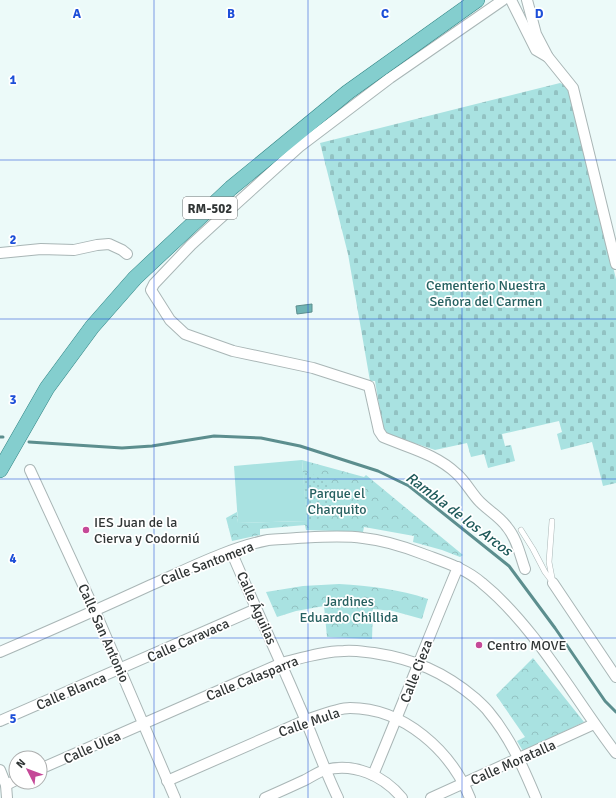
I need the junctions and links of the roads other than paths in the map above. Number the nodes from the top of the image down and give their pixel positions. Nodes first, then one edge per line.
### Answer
1 (477, 0) edge
2 (503, 0) edge
3 (511, 0) edge
4 (527, 0) edge
5 (548, 58) junction
6 (0, 253) edge
7 (127, 254) dead end
8 (616, 264) edge
9 (0, 470) edge
10 (30, 470) dead end
11 (552, 521) dead end
12 (521, 530) dead end
13 (231, 551) junction
14 (458, 567) junction
15 (525, 569) dead end
16 (553, 583) junction
17 (256, 609) junction
18 (95, 611) junction
19 (0, 652) edge
20 (418, 663) junction
21 (282, 664) junction
22 (120, 670) junction
23 (616, 677) edge
24 (397, 718) junction
25 (306, 720) junction
26 (0, 721) edge
27 (143, 724) junction
28 (594, 724) junction
29 (616, 753) edge
30 (520, 759) junction
31 (48, 766) edge
32 (0, 770) edge
33 (325, 770) junction
34 (373, 775) junction
35 (167, 780) junction
36 (465, 784) junction
37 (6, 785) joint
38 (7, 798) edge
39 (175, 798) edge
40 (266, 798) edge
41 (338, 798) edge
42 (402, 798) edge
43 (431, 798) edge
44 (470, 798) edge
45 (536, 798) edge

1 - 9 main road, RM-502
2 - 15 street
3 - 5 street
4 - 5 street
5 - 8 street
6 - 7 street
10 - 18 street, Calle San Antonio
11 - 16 lane
12 - 16 lane
13 - 14 street, Calle Santomera
13 - 17 street, Calle Águilas
13 - 18 street, Calle Santomera
14 - 20 street, Calle Cieza
14 - 28 street, Calle Santomera
16 - 23 street
17 - 21 street, Calle Águilas
17 - 22 street, Calle Caravaca
18 - 19 street, Calle Santomera
18 - 22 street, Calle San Antonio
20 - 21 street, Calle Calasparra
20 - 24 street, Calle Cieza
20 - 30 street, Calle Calasparra
21 - 25 street, Calle Águilas
21 - 27 street, Calle Calasparra
22 - 26 street, Calle Blanca
22 - 27 street, Calle San Antonio
24 - 25 street, Calle Mula
24 - 34 street, Calle Cieza
24 - 36 street, Calle Mula
25 - 33 street, Calle Águilas
25 - 35 street, Calle Mula
27 - 31 street, Calle Ulea
27 - 35 street, Calle San Antonio
28 - 29 street, Calle Santomera
28 - 30 street, Calle Moratalla
30 - 36 street, Calle Moratalla
30 - 45 street, Calle Calasparra
32 - 37 street
33 - 34 street
33 - 40 street
33 - 41 street, Calle Águilas
34 - 42 street
35 - 39 street, Calle San Antonio
36 - 43 street, Calle Moratalla
36 - 44 street, Calle Mula
37 - 38 street

